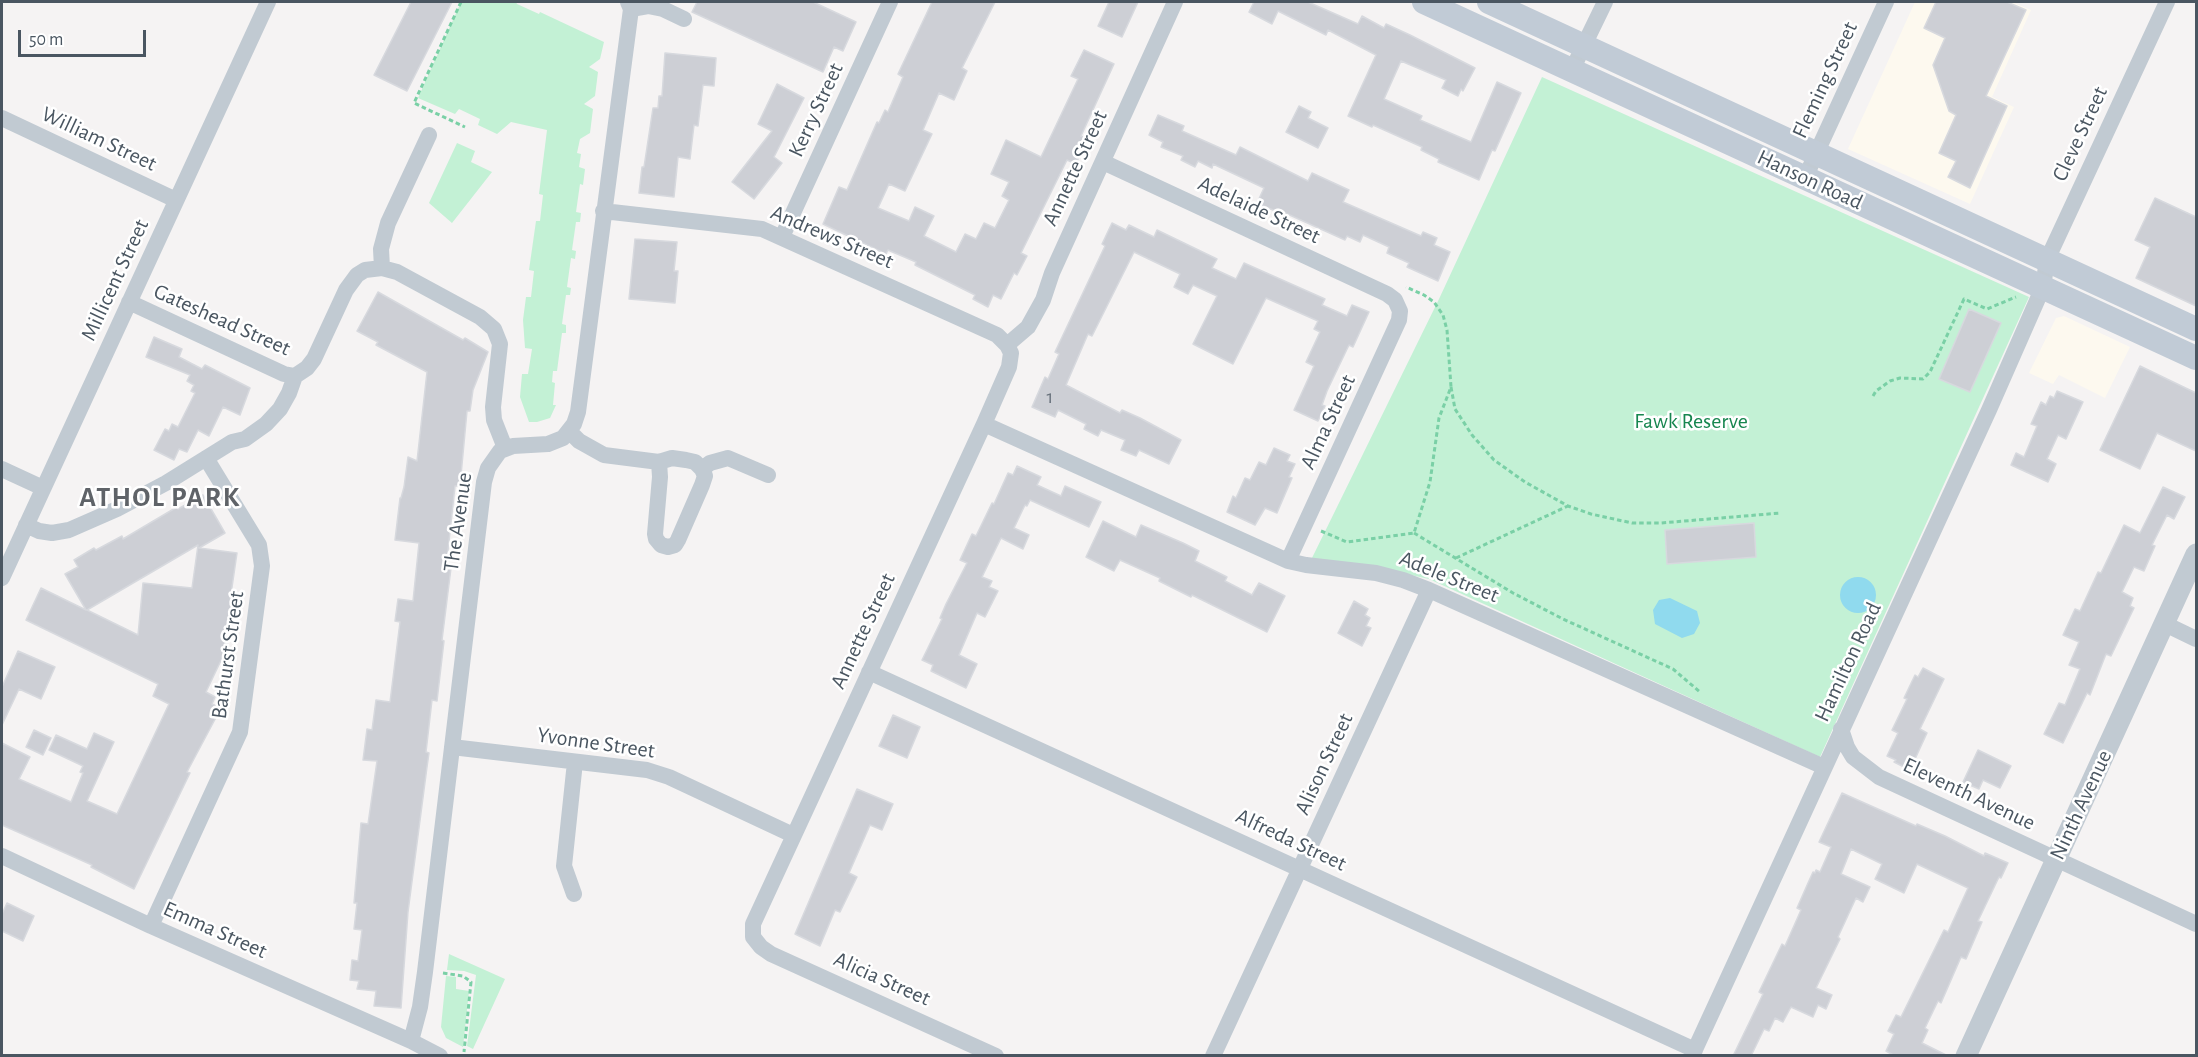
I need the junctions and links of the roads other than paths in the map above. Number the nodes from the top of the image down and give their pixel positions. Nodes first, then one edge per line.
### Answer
1 (268, 2) edge
2 (890, 2) edge
3 (1175, 2) edge
4 (1424, 2) edge
5 (1489, 2) edge
6 (1605, 2) edge
7 (1886, 2) edge
8 (2167, 2) edge
9 (629, 5) edge
10 (684, 19) dead end
11 (1584, 46) junction
12 (1572, 70) junction
13 (2, 118) edge
14 (429, 135) dead end
15 (1816, 153) junction
16 (1103, 162) junction
17 (1804, 177) junction
18 (176, 200) junction
19 (603, 211) junction
20 (782, 237) junction
21 (2046, 260) junction
22 (382, 268) junction
23 (2032, 291) junction
24 (1395, 300) joint
25 (129, 302) junction
26 (2196, 329) edge
27 (1002, 340) junction
28 (2196, 358) edge
29 (295, 376) junction
30 (984, 424) junction
31 (570, 432) junction
32 (505, 448) junction
33 (206, 458) junction
34 (658, 462) junction
35 (2, 469) edge
36 (702, 469) junction
37 (768, 475) dead end
38 (43, 488) junction
39 (26, 525) junction
40 (2196, 554) edge
41 (1288, 561) junction
42 (2, 578) edge
43 (1429, 590) junction
44 (2165, 624) junction
45 (2196, 639) edge
46 (869, 672) junction
47 (1841, 729) junction
48 (452, 747) junction
49 (575, 762) junction
50 (1824, 767) junction
51 (793, 835) junction
52 (2, 856) edge
53 (2056, 858) junction
54 (1300, 869) junction
55 (574, 894) dead end
56 (2196, 924) edge
57 (151, 926) junction
58 (753, 937) joint
59 (411, 1041) junction
60 (1694, 1053) edge
61 (440, 1056) edge
62 (996, 1056) edge
63 (1213, 1056) edge
64 (1966, 1056) edge

1 - 18 street, Millicent Street
2 - 20 street, Kerry Street
3 - 16 street, Annette Street
4 - 12 main road, Hanson Road
5 - 11 main road, Hanson Road
6 - 11 street
7 - 15 street, Fleming Street
8 - 21 street, Cleve Street
9 - 10 street
9 - 19 street
11 - 12 street
11 - 15 main road, Hanson Road
12 - 17 main road, Hanson Road
13 - 18 street, William Street
14 - 22 street
15 - 17 street, Fleming Street
15 - 21 main road, Hanson Road
16 - 24 street, Adelaide Street
16 - 27 street, Annette Street
17 - 23 main road, Hanson Road
18 - 25 street, Millicent Street
19 - 20 street, Andrews Street
19 - 31 street
20 - 27 street, Andrews Street
21 - 23 street, Cleve Street
21 - 26 main road, Hanson Road
22 - 29 street, Gateshead Street
22 - 32 street
23 - 28 main road, Hanson Road
23 - 47 street, Hamilton Road
24 - 41 street, Alma Street
25 - 29 street, Gateshead Street
25 - 38 street, Millicent Street
27 - 30 street, Annette Street
29 - 33 street
30 - 41 street, Adele Street
30 - 46 street, Annette Street
31 - 32 street
31 - 34 street
32 - 48 street, The Avenue
33 - 39 street
33 - 57 street, Bathurst Street
34 - 36 street
34 - 36 street
35 - 38 street
36 - 37 street
38 - 39 street, Millicent Street
39 - 42 street, Millicent Street
40 - 44 street, Ninth Avenue
41 - 43 street, Adele Street
43 - 50 street, Adele Street
43 - 54 street, Alison Street
44 - 45 street
44 - 53 street, Ninth Avenue
46 - 51 street, Annette Street
46 - 54 street, Alfreda Street
47 - 50 street, Hamilton Road
47 - 53 street, Eleventh Avenue
48 - 49 street, Yvonne Street
48 - 59 street, The Avenue
49 - 51 street, Yvonne Street
49 - 55 street
50 - 60 street, Hamilton Road
51 - 58 street, Annette Street
52 - 57 street, Emma Street
53 - 56 street, Eleventh Avenue
53 - 64 street, Ninth Avenue
54 - 60 street, Alfreda Street
54 - 63 street, Alison Street
57 - 59 street, Emma Street
58 - 62 street, Alicia Street
59 - 61 street

